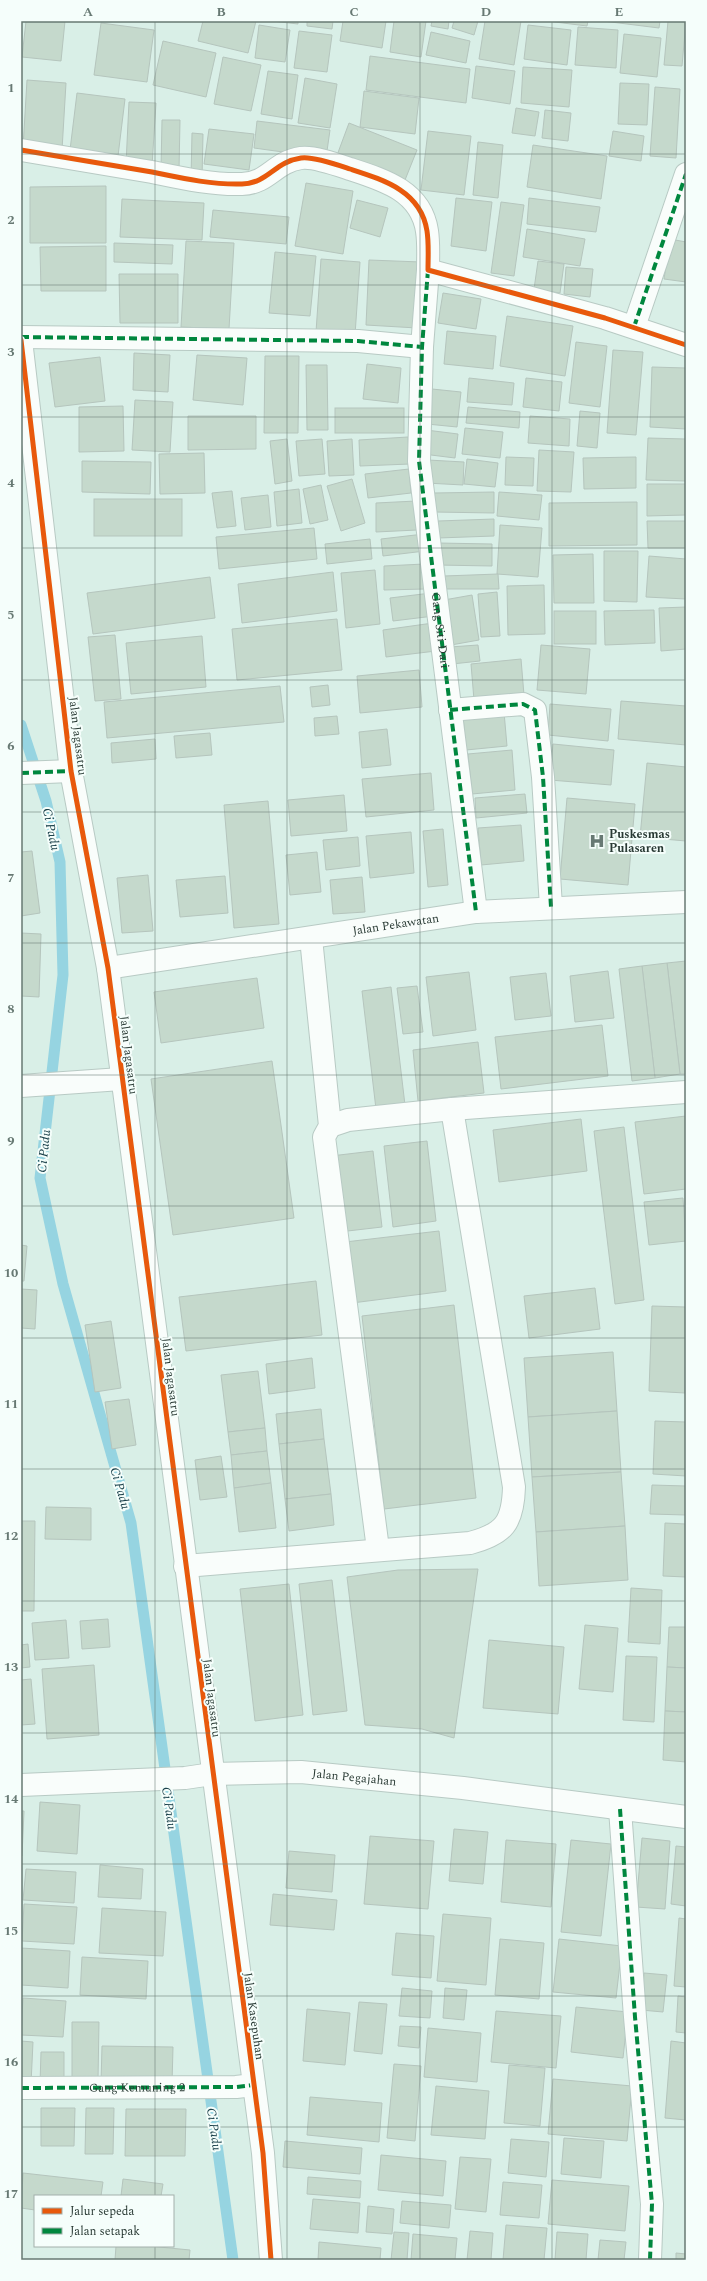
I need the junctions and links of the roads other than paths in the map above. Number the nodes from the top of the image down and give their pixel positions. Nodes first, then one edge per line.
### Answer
1 (21, 150) edge
2 (686, 174) edge
3 (428, 270) junction
4 (634, 327) junction
5 (21, 339) edge
6 (686, 345) edge
7 (422, 347) junction
8 (450, 710) junction
9 (71, 771) junction
10 (21, 773) edge
11 (686, 902) edge
12 (551, 907) junction
13 (476, 912) junction
14 (311, 938) junction
15 (108, 968) junction
16 (121, 1079) junction
17 (21, 1086) edge
18 (686, 1092) edge
19 (452, 1109) junction
20 (330, 1126) junction
21 (378, 1549) junction
22 (185, 1566) junction
23 (212, 1774) junction
24 (21, 1785) edge
25 (620, 1810) junction
26 (686, 1817) edge
27 (245, 2086) junction
28 (21, 2088) edge
29 (271, 2260) edge
30 (650, 2260) edge

1 - 3 street, Gang Siti Dari
2 - 4 street
3 - 4 street
3 - 7 street, Gang Siti Dari
4 - 6 street
5 - 7 street
5 - 9 street, Jalan Jagasatru
7 - 8 street, Gang Siti Dari
8 - 12 street
8 - 13 street, Gang Siti Dari
9 - 10 street
9 - 15 street, Jalan Jagasatru
11 - 12 street, Jalan Pekawatan
12 - 13 street, Jalan Pekawatan
13 - 14 street, Jalan Pekawatan
14 - 15 street, Jalan Pekawatan
14 - 20 street
15 - 16 street, Jalan Jagasatru
16 - 17 street
16 - 22 street, Jalan Jagasatru
18 - 19 street
19 - 20 street
19 - 21 street
20 - 21 street
21 - 22 street
22 - 23 street, Jalan Jagasatru
23 - 24 street, Jalan Pegajahan
23 - 25 street, Jalan Pegajahan
23 - 27 street, Jalan Kasepuhan
25 - 26 street, Jalan Pegajahan
25 - 30 street
27 - 28 street, Gang Kemuning 2
27 - 29 street, Jalan Kasepuhan

